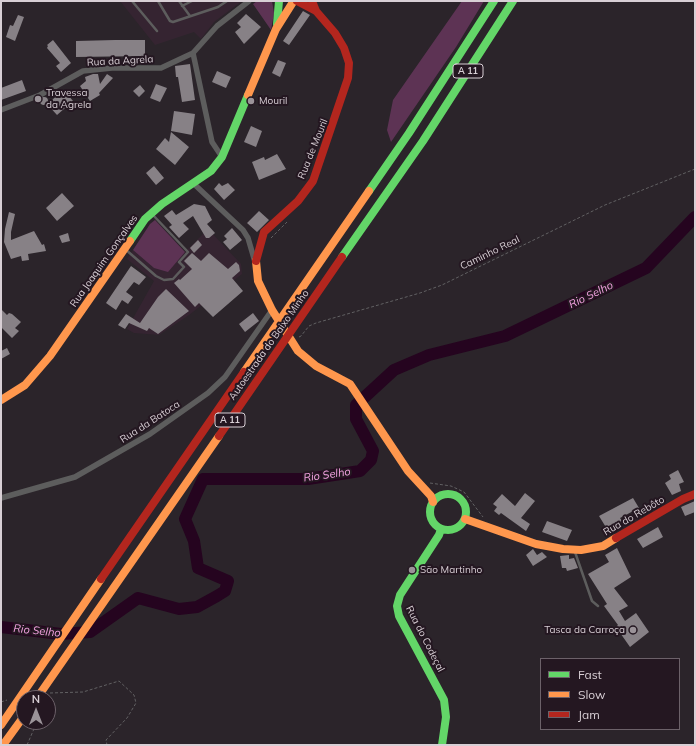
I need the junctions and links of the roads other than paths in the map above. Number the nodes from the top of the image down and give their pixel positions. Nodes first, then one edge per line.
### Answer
1 (132, 1) edge
2 (158, 1) edge
3 (179, 1) edge
4 (192, 1) edge
5 (226, 1) edge
6 (249, 1) edge
7 (279, 1) edge
8 (285, 1) edge
9 (312, 1) edge
10 (494, 1) edge
11 (513, 1) edge
12 (296, 2) edge
13 (182, 6) junction
14 (316, 11) junction
15 (190, 16) junction
16 (276, 29) junction
17 (157, 31) dead end
18 (193, 53) junction
19 (1, 110) edge
20 (222, 157) junction
21 (194, 184) junction
22 (152, 213) junction
23 (124, 249) junction
24 (255, 264) junction
25 (272, 310) junction
26 (1, 400) edge
27 (695, 494) edge
28 (1, 498) edge
29 (433, 502) junction
30 (465, 519) junction
31 (441, 529) junction
32 (574, 550) junction
33 (598, 606) dead end
34 (38, 671) junction
35 (43, 690) edge
36 (1, 714) edge
37 (1, 725) edge
38 (16, 730) edge
39 (8, 742) edge
40 (442, 745) edge

1 - 17 lane
2 - 15 lane
3 - 13 lane
4 - 13 lane
5 - 15 lane
6 - 18 street, Rua da Agrela
7 - 16 main road
8 - 12 main road
9 - 14 main road, Rua de Mouril
10 - 34 main road, Autoestrada do Baixo Minho / A 11
11 - 35 main road, Autoestrada do Baixo Minho / A 11
12 - 14 main road, Rua de Mouril
12 - 16 main road
13 - 15 lane
14 - 24 main road, Rua de Mouril
16 - 20 main road, Rua Joaquim Gonçalves
18 - 19 street, Rua da Agrela
18 - 20 street
20 - 21 main road, Rua Joaquim Gonçalves
21 - 22 main road, Rua Joaquim Gonçalves
21 - 24 street
22 - 23 main road, Rua Joaquim Gonçalves
22 - 23 lane
23 - 26 main road, Rua Joaquim Gonçalves
24 - 25 main road, Rua de Mouril
25 - 28 street, Rua da Batoca
25 - 29 main road, Rua de Mouril
27 - 32 main road, Rua do Rebôto
29 - 30 main road
29 - 31 main road
30 - 31 main road
30 - 32 main road, Rua do Rebôto
31 - 40 main road, Rua do Codeçal
32 - 33 lane
34 - 36 main road, Autoestrada do Baixo Minho / A 11
34 - 37 main road, Autoestrada do Baixo Minho / A 11
38 - 39 main road

